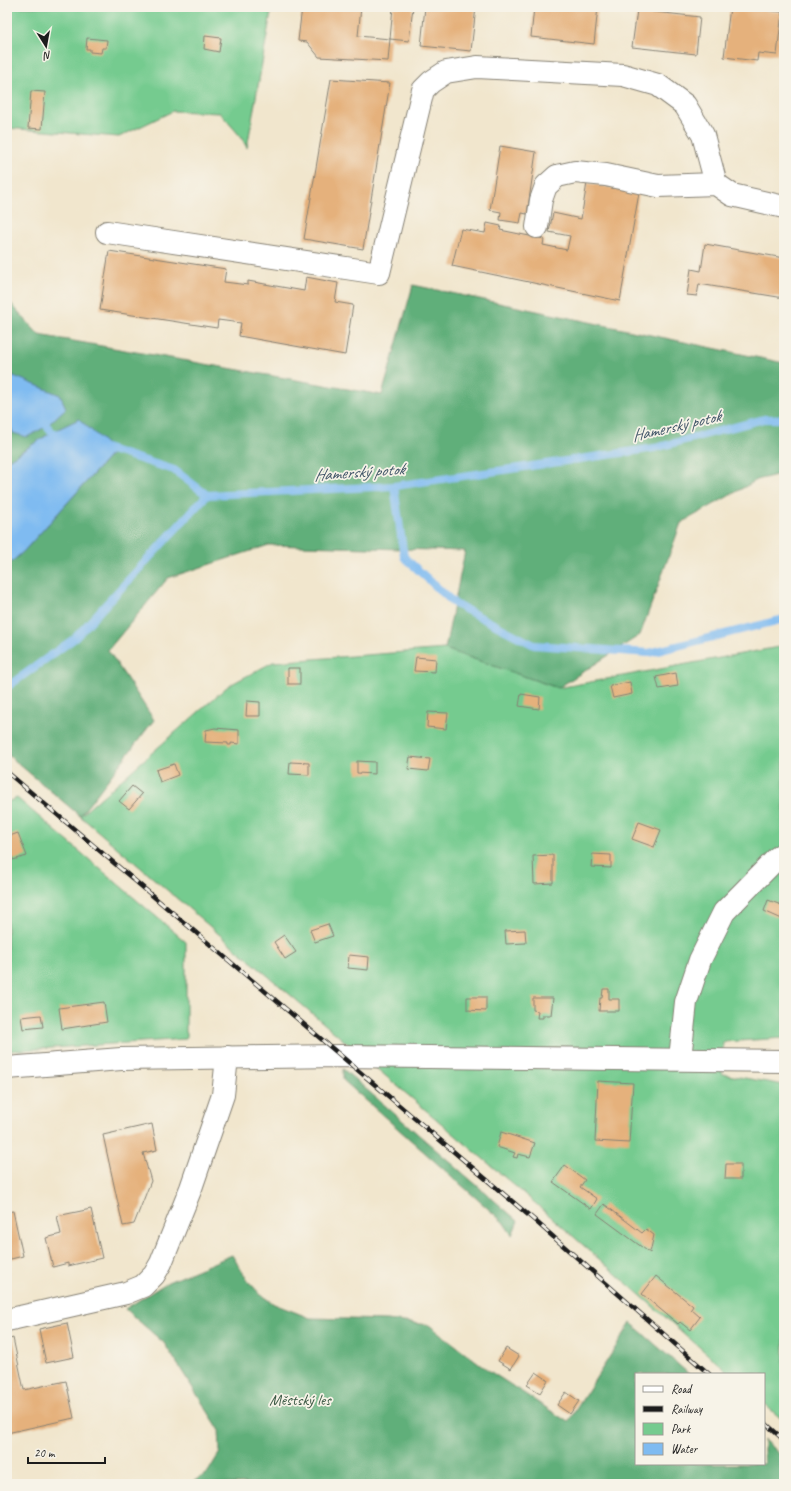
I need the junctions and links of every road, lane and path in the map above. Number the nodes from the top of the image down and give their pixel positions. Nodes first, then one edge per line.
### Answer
1 (716, 184) junction
2 (784, 207) edge
3 (537, 227) dead end
4 (107, 232) dead end
5 (784, 853) edge
6 (227, 1057) junction
7 (680, 1059) junction
8 (784, 1061) edge
9 (7, 1068) edge
10 (7, 1320) edge

1 - 2 street
1 - 3 street
1 - 4 street
5 - 7 street
6 - 7 street
6 - 9 street
6 - 10 street
7 - 8 street

